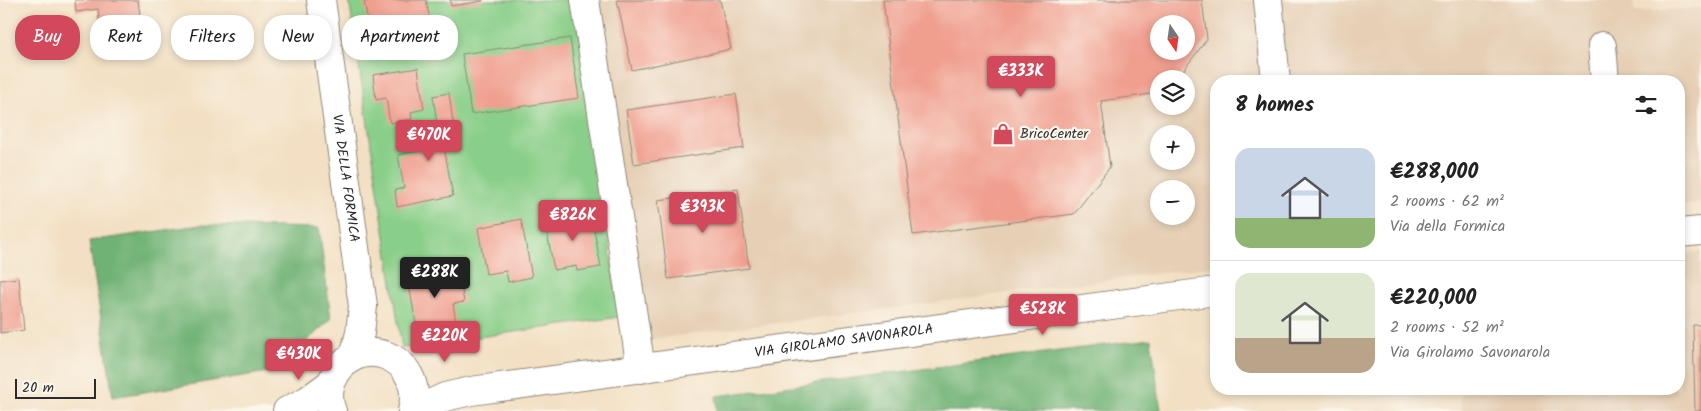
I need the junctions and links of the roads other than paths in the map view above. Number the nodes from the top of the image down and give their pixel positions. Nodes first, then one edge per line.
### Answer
1 (321, 0) edge
2 (585, 0) edge
3 (1268, 0) edge
4 (1602, 46) dead end
5 (1275, 75) edge
6 (1604, 75) edge
7 (1701, 231) edge
8 (1685, 232) edge
9 (1210, 292) edge
10 (354, 356) junction
11 (641, 369) junction
12 (410, 374) junction
13 (330, 384) junction
14 (483, 390) junction
15 (287, 411) edge
16 (332, 411) edge
17 (414, 411) edge
18 (442, 411) edge

1 - 10 street, VIA DELLA FORMICA
2 - 11 street
3 - 5 street
4 - 6 street
7 - 8 street
9 - 11 street, VIA GIROLAMO SAVONAROLA
10 - 12 street
10 - 13 street
11 - 14 street, VIA GIROLAMO SAVONAROLA
12 - 14 street, VIA GIROLAMO SAVONAROLA
12 - 17 street
13 - 15 street
13 - 16 street
14 - 17 street, VIA GIROLAMO SAVONAROLA
14 - 18 street

